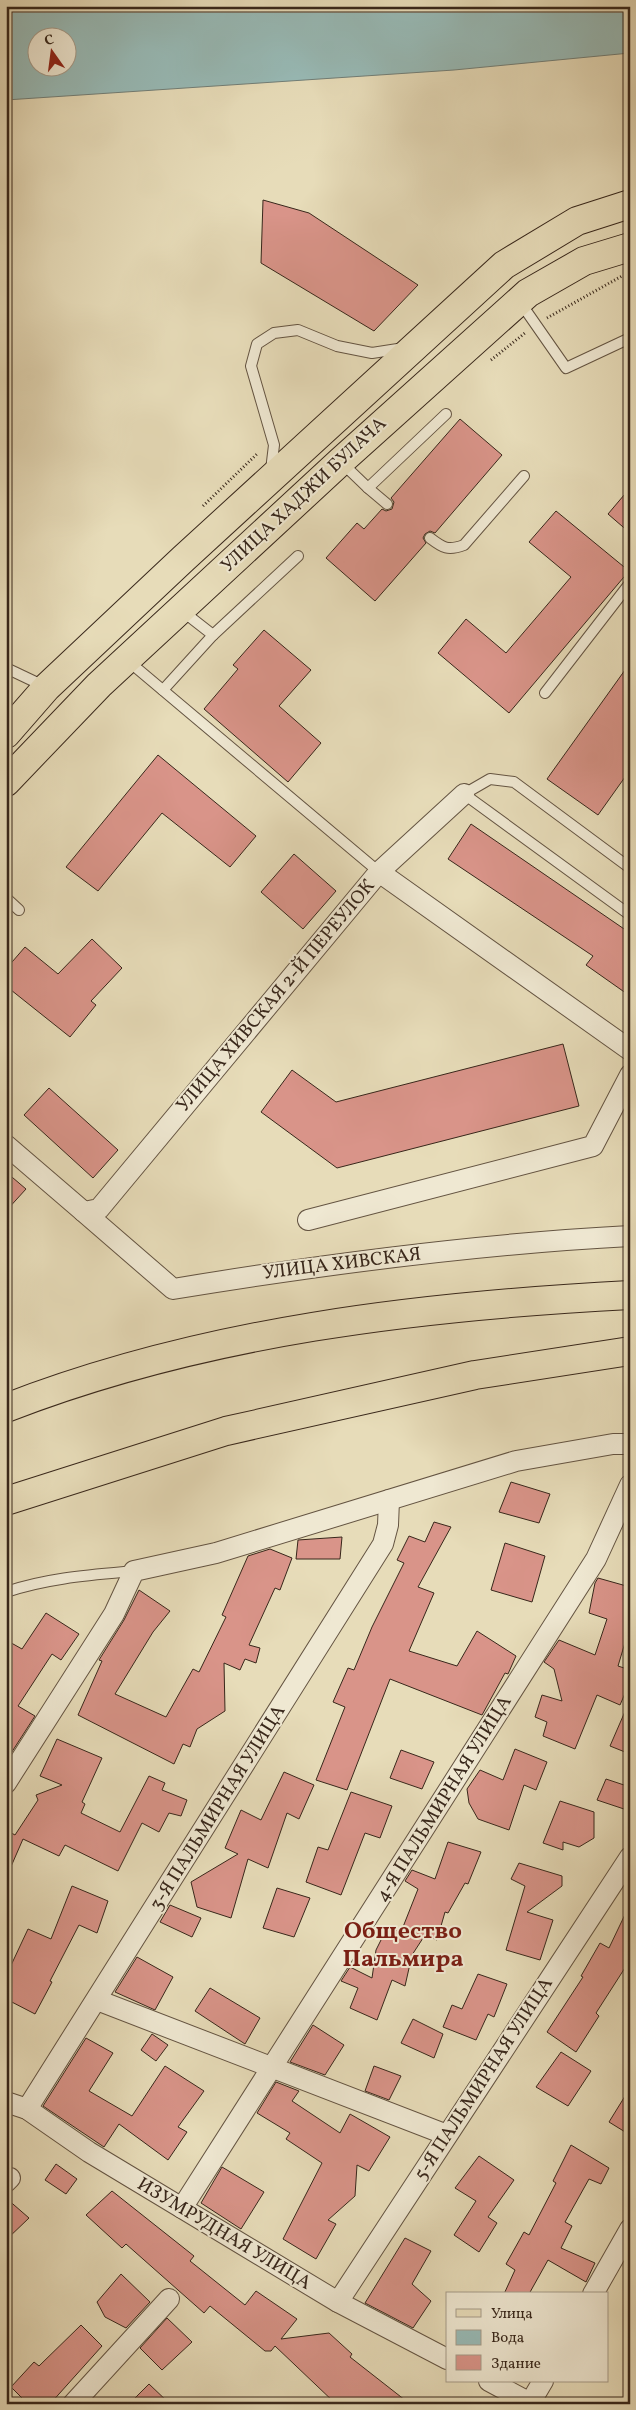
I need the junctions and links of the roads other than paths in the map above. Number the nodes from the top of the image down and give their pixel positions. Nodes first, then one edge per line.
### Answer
1 (630, 204) edge
2 (630, 247) edge
3 (520, 301) junction
4 (630, 338) edge
5 (413, 346) junction
6 (446, 414) dead end
7 (341, 462) junction
8 (524, 476) dead end
9 (264, 486) junction
10 (368, 488) junction
11 (387, 504) dead end
12 (430, 538) dead end
13 (298, 556) dead end
14 (630, 583) edge
15 (180, 610) junction
16 (213, 635) junction
17 (127, 660) junction
18 (6, 668) edge
19 (47, 687) junction
20 (163, 690) junction
21 (545, 692) dead end
22 (6, 734) edge
23 (6, 782) edge
24 (464, 794) junction
25 (630, 868) edge
26 (379, 872) junction
27 (6, 898) edge
28 (19, 910) dead end
29 (630, 915) edge
30 (630, 1050) edge
31 (630, 1075) edge
32 (6, 1145) edge
33 (92, 1211) junction
34 (308, 1220) dead end
35 (630, 1236) edge
36 (630, 1295) edge
37 (630, 1351) edge
38 (6, 1408) edge
39 (630, 1444) edge
40 (630, 1485) edge
41 (389, 1500) junction
42 (6, 1501) edge
43 (134, 1571) junction
44 (6, 1592) edge
45 (6, 1783) edge
46 (630, 1857) edge
47 (97, 2000) junction
48 (273, 2067) junction
49 (6, 2102) edge
50 (27, 2108) junction
51 (447, 2135) junction
52 (182, 2208) junction
53 (630, 2229) edge
54 (594, 2292) edge
55 (170, 2299) dead end
56 (338, 2302) junction
57 (446, 2358) edge
58 (491, 2382) edge
59 (542, 2382) edge
60 (531, 2403) edge
61 (73, 2404) edge

1 - 5 main road, УЛИЦА ХАДЖИ БУЛАЧА
2 - 3 main road, УЛИЦА ХАДЖИ БУЛАЧА
3 - 4 lane
3 - 7 main road, УЛИЦА ХАДЖИ БУЛАЧА
5 - 9 main road, УЛИЦА ХАДЖИ БУЛАЧА
5 - 9 lane
6 - 10 lane
7 - 10 lane
7 - 15 main road, УЛИЦА ХАДЖИ БУЛАЧА
8 - 12 lane
9 - 19 main road, УЛИЦА ХАДЖИ БУЛАЧА
10 - 11 lane
13 - 16 lane
14 - 21 lane
15 - 16 lane
15 - 17 main road, УЛИЦА ХАДЖИ БУЛАЧА
16 - 20 lane
17 - 20 lane
17 - 23 main road, УЛИЦА ХАДЖИ БУЛАЧА
18 - 19 lane
19 - 22 main road, УЛИЦА ХАДЖИ БУЛАЧА
20 - 26 lane
24 - 25 lane
24 - 26 street, УЛИЦА ХИВСКАЯ 2-Й ПЕРЕУЛОК
24 - 29 lane
26 - 30 street
26 - 33 street, УЛИЦА ХИВСКАЯ 2-Й ПЕРЕУЛОК
27 - 28 lane
31 - 34 street
32 - 33 street
33 - 35 street, УЛИЦА ХИВСКАЯ
36 - 38 main road
37 - 42 main road
39 - 41 street
40 - 48 street, 4-Я ПАЛЬМИРНАЯ УЛИЦА
41 - 43 street
41 - 47 street, 3-Я ПАЛЬМИРНАЯ УЛИЦА
43 - 44 lane
43 - 45 street
46 - 51 street, 5-Я ПАЛЬМИРНАЯ УЛИЦА
47 - 48 street
47 - 50 street, 3-Я ПАЛЬМИРНАЯ УЛИЦА
48 - 51 street
48 - 52 street, 4-Я ПАЛЬМИРНАЯ УЛИЦА
49 - 50 street, ИЗУМРУДНАЯ УЛИЦА
50 - 52 street, ИЗУМРУДНАЯ УЛИЦА
51 - 56 street, 5-Я ПАЛЬМИРНАЯ УЛИЦА
52 - 56 street, ИЗУМРУДНАЯ УЛИЦА
53 - 54 street
55 - 61 street
56 - 57 street, ИЗУМРУДНАЯ УЛИЦА
58 - 60 street
59 - 60 street

